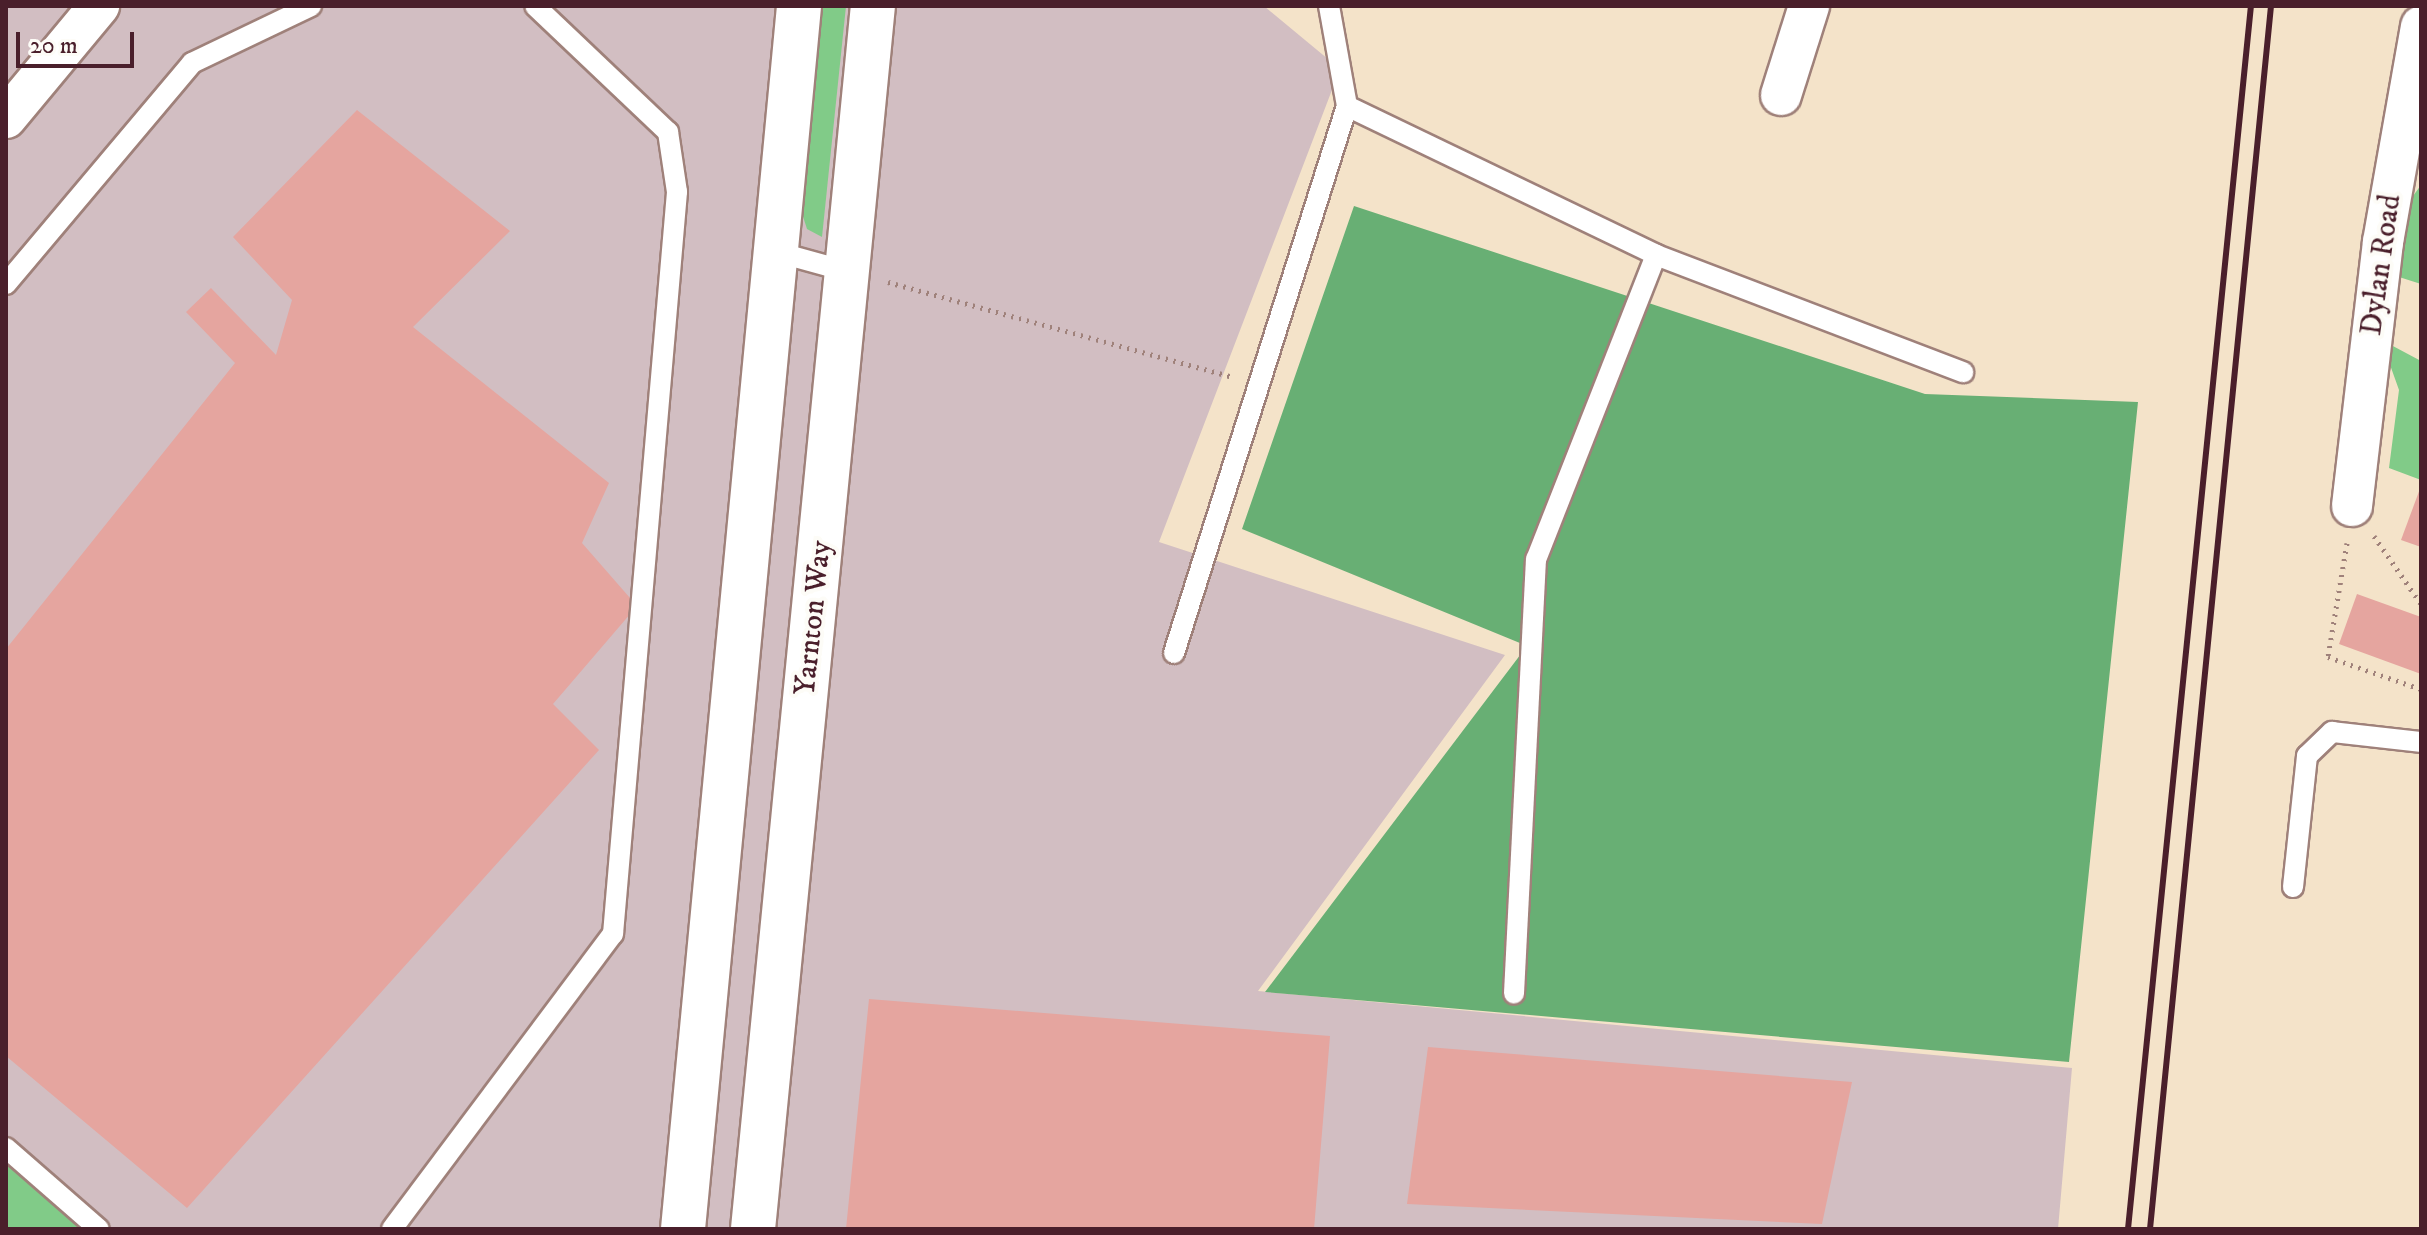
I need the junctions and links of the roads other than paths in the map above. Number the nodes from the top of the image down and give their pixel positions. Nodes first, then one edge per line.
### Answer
1 (99, 6) edge
2 (311, 6) edge
3 (535, 6) edge
4 (799, 6) edge
5 (873, 6) edge
6 (1329, 6) edge
7 (1809, 6) edge
8 (2421, 26) edge
9 (1781, 95) dead end
10 (1347, 106) junction
11 (6, 118) edge
12 (2411, 149) edge
13 (777, 252) junction
14 (1656, 255) junction
15 (849, 272) junction
16 (6, 284) edge
17 (1963, 372) dead end
18 (2352, 506) road end
19 (1174, 653) dead end
20 (2421, 742) edge
21 (2293, 887) dead end
22 (1514, 993) dead end
23 (6, 1148) edge
24 (99, 1229) edge
25 (392, 1229) edge
26 (683, 1229) edge
27 (753, 1229) edge

1 - 11 street
2 - 16 lane
3 - 25 lane
4 - 13 street
5 - 15 street, Yarnton Way
6 - 10 lane
7 - 9 street
8 - 12 street, Dylan Road
10 - 14 lane
10 - 19 lane
12 - 18 street, Dylan Road
13 - 15 lane
13 - 26 street
14 - 17 lane
14 - 22 lane
15 - 27 street, Yarnton Way
20 - 21 lane
23 - 24 lane

